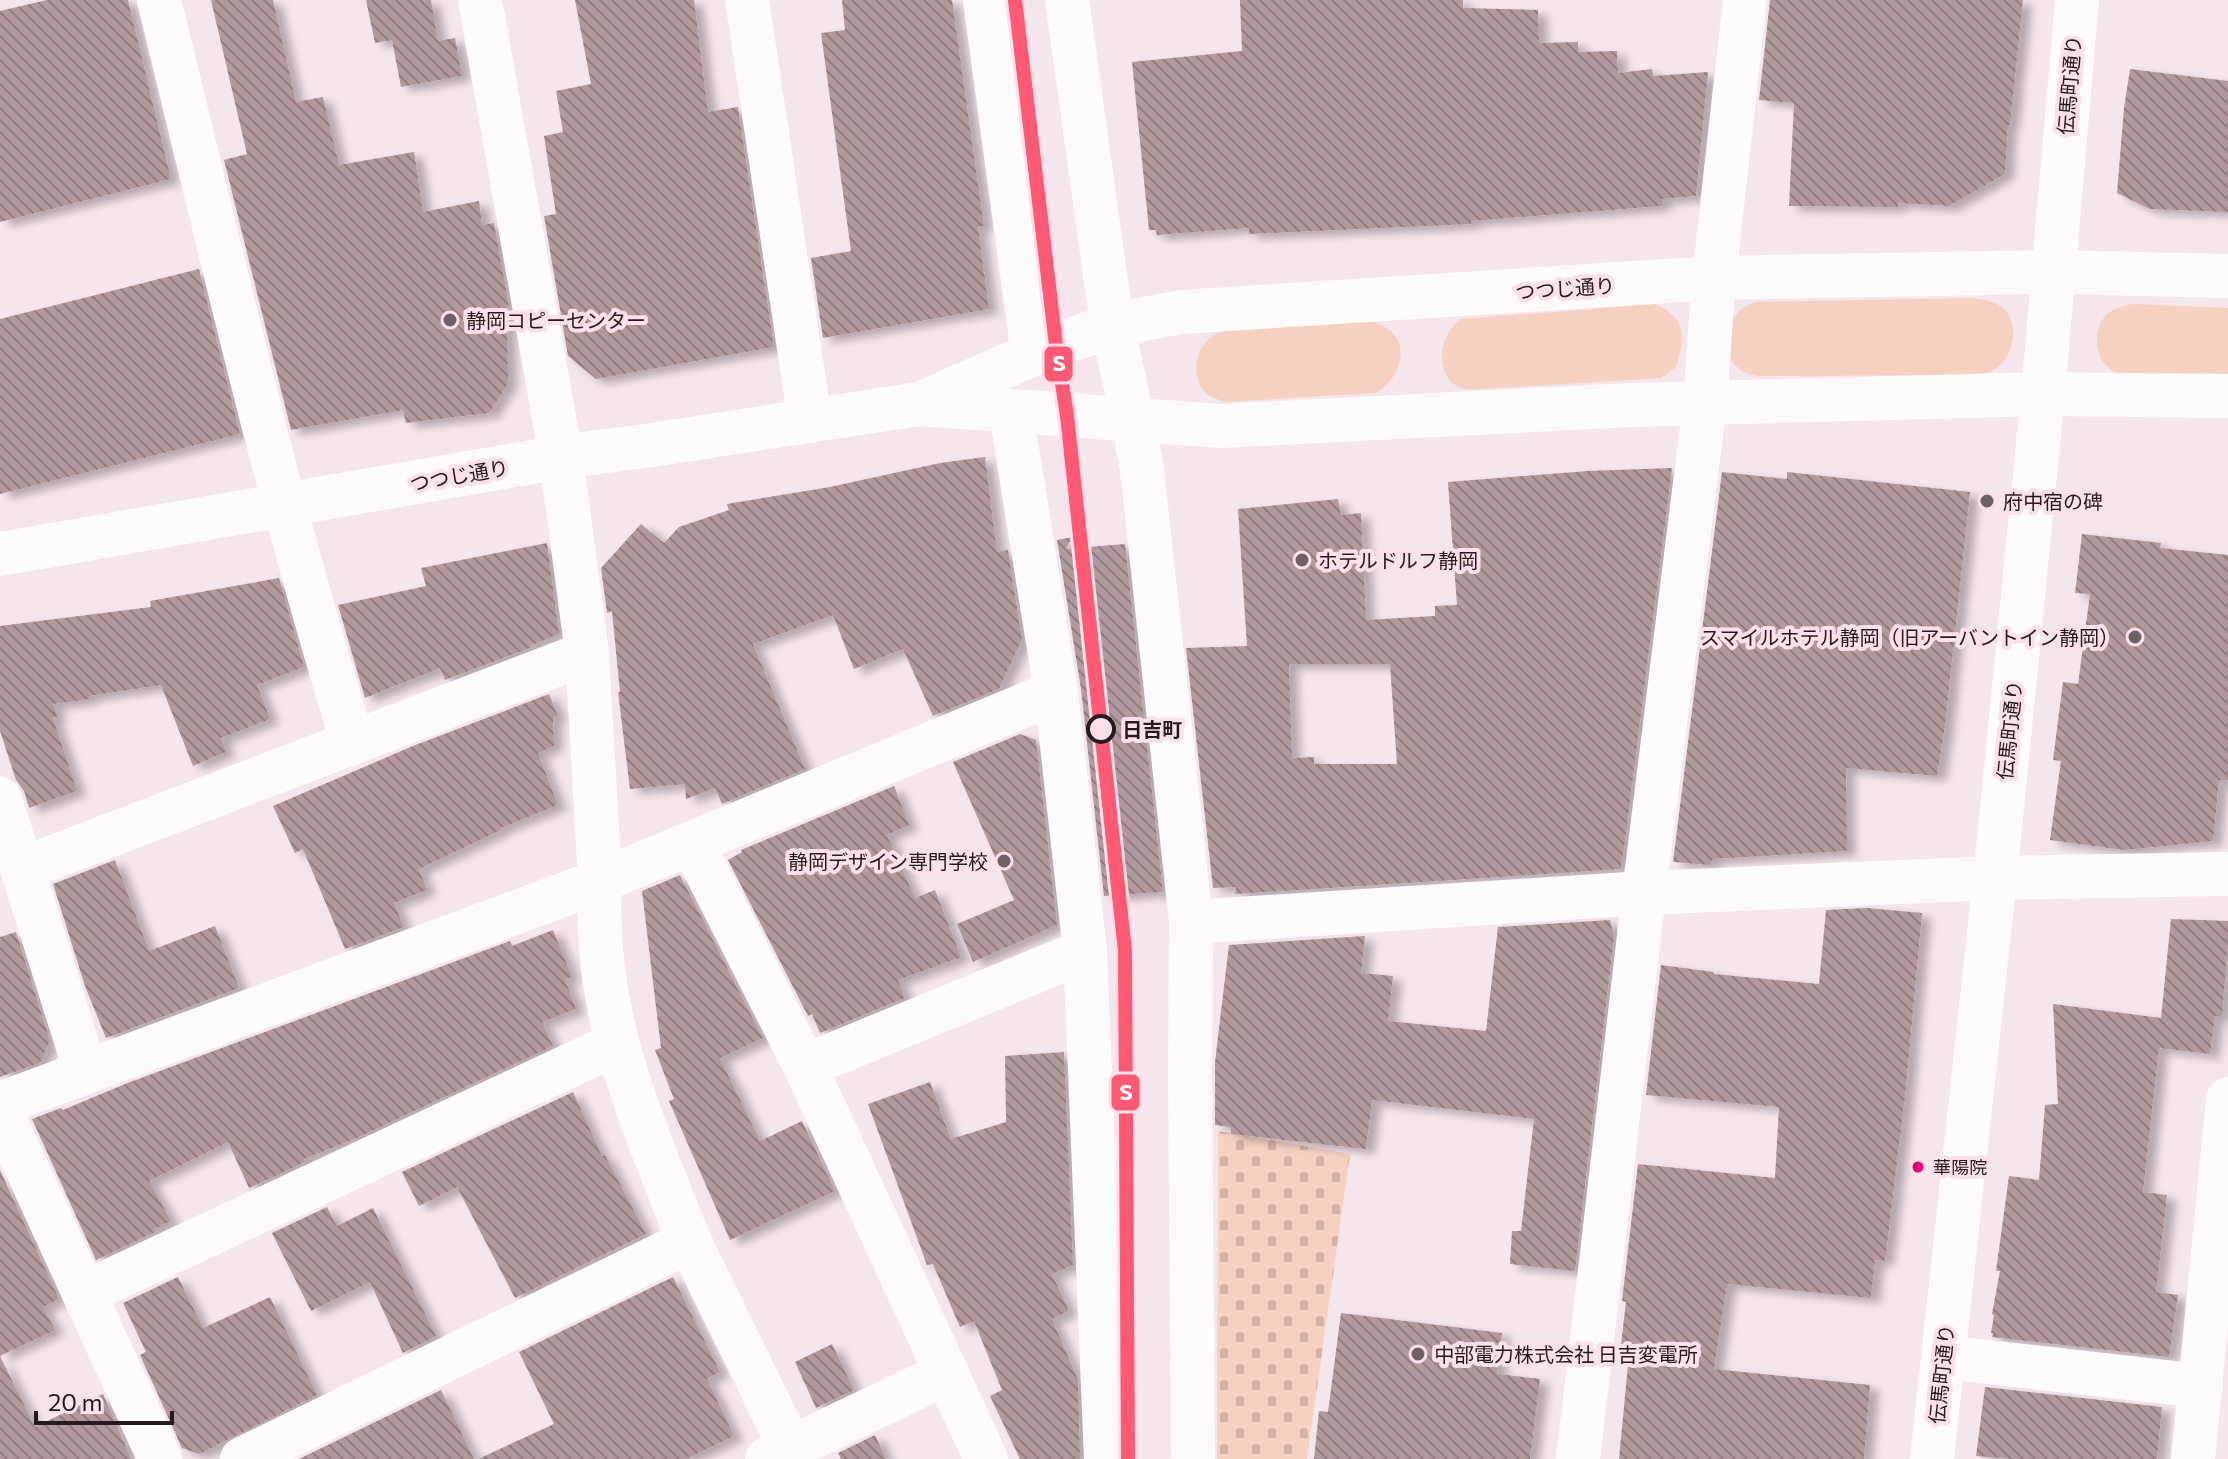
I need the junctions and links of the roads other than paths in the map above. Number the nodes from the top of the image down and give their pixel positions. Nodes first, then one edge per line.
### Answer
1 (159, 0) edge
2 (480, 0) edge
3 (747, 0) edge
4 (985, 0) edge
5 (1067, 0) edge
6 (1745, 0) edge
7 (2077, 0) edge
8 (2053, 272) junction
9 (2228, 276) edge
10 (1714, 278) junction
11 (1112, 325) junction
12 (1033, 354) junction
13 (2043, 394) junction
14 (2228, 396) edge
15 (1705, 403) junction
16 (919, 404) junction
17 (1011, 412) junction
18 (1133, 420) junction
19 (810, 421) junction
20 (561, 457) junction
21 (284, 506) junction
22 (0, 554) edge
23 (587, 653) junction
24 (1056, 692) junction
25 (353, 743) junction
26 (0, 799) edge
27 (692, 843) junction
28 (22, 869) junction
29 (2228, 874) edge
30 (1995, 878) junction
31 (600, 881) junction
32 (1644, 893) junction
33 (1191, 922) junction
34 (1085, 951) junction
35 (616, 1044) junction
36 (805, 1066) junction
37 (86, 1072) junction
38 (2228, 1099) edge
39 (0, 1107) edge
40 (690, 1241) junction
41 (84, 1293) junction
42 (1943, 1357) junction
43 (947, 1373) junction
44 (2201, 1386) junction
45 (784, 1455) edge
46 (160, 1459) edge
47 (242, 1459) edge
48 (986, 1459) edge
49 (1106, 1459) edge
50 (1193, 1459) edge
51 (1578, 1459) edge
52 (1932, 1459) edge
53 (2193, 1459) edge

1 - 21 street
2 - 20 street
3 - 19 street
4 - 12 street
5 - 11 street
6 - 10 street
7 - 8 street, 伝馬町通り
8 - 9 street, つつじ通り
8 - 10 street, つつじ通り
8 - 13 street, 伝馬町通り
10 - 11 street, つつじ通り
10 - 15 street
11 - 12 street, つつじ通り
11 - 18 street
12 - 16 street, つつじ通り
13 - 14 street, つつじ通り
13 - 15 street, つつじ通り
13 - 30 street, 伝馬町通り
15 - 18 street, つつじ通り
15 - 32 street
16 - 17 street, つつじ通り
16 - 19 street, つつじ通り
17 - 18 street, つつじ通り
17 - 24 street
18 - 33 street
19 - 20 street, つつじ通り
20 - 21 street, つつじ通り
20 - 23 street
21 - 22 street, つつじ通り
21 - 25 street
23 - 25 street
23 - 31 street
24 - 27 street
24 - 34 street
25 - 28 street
26 - 28 street
27 - 31 street
27 - 36 street
28 - 37 street
29 - 30 street
30 - 32 street
30 - 42 street, 伝馬町通り
31 - 35 street
31 - 37 street
32 - 33 street
32 - 51 street
33 - 50 street
34 - 36 street
34 - 49 street
35 - 40 street
35 - 41 street
36 - 43 street
37 - 39 street
38 - 44 street
39 - 41 street
40 - 45 street
40 - 47 street
41 - 46 street
42 - 44 street
42 - 52 street, 伝馬町通り
43 - 45 street
43 - 48 street
44 - 53 street

